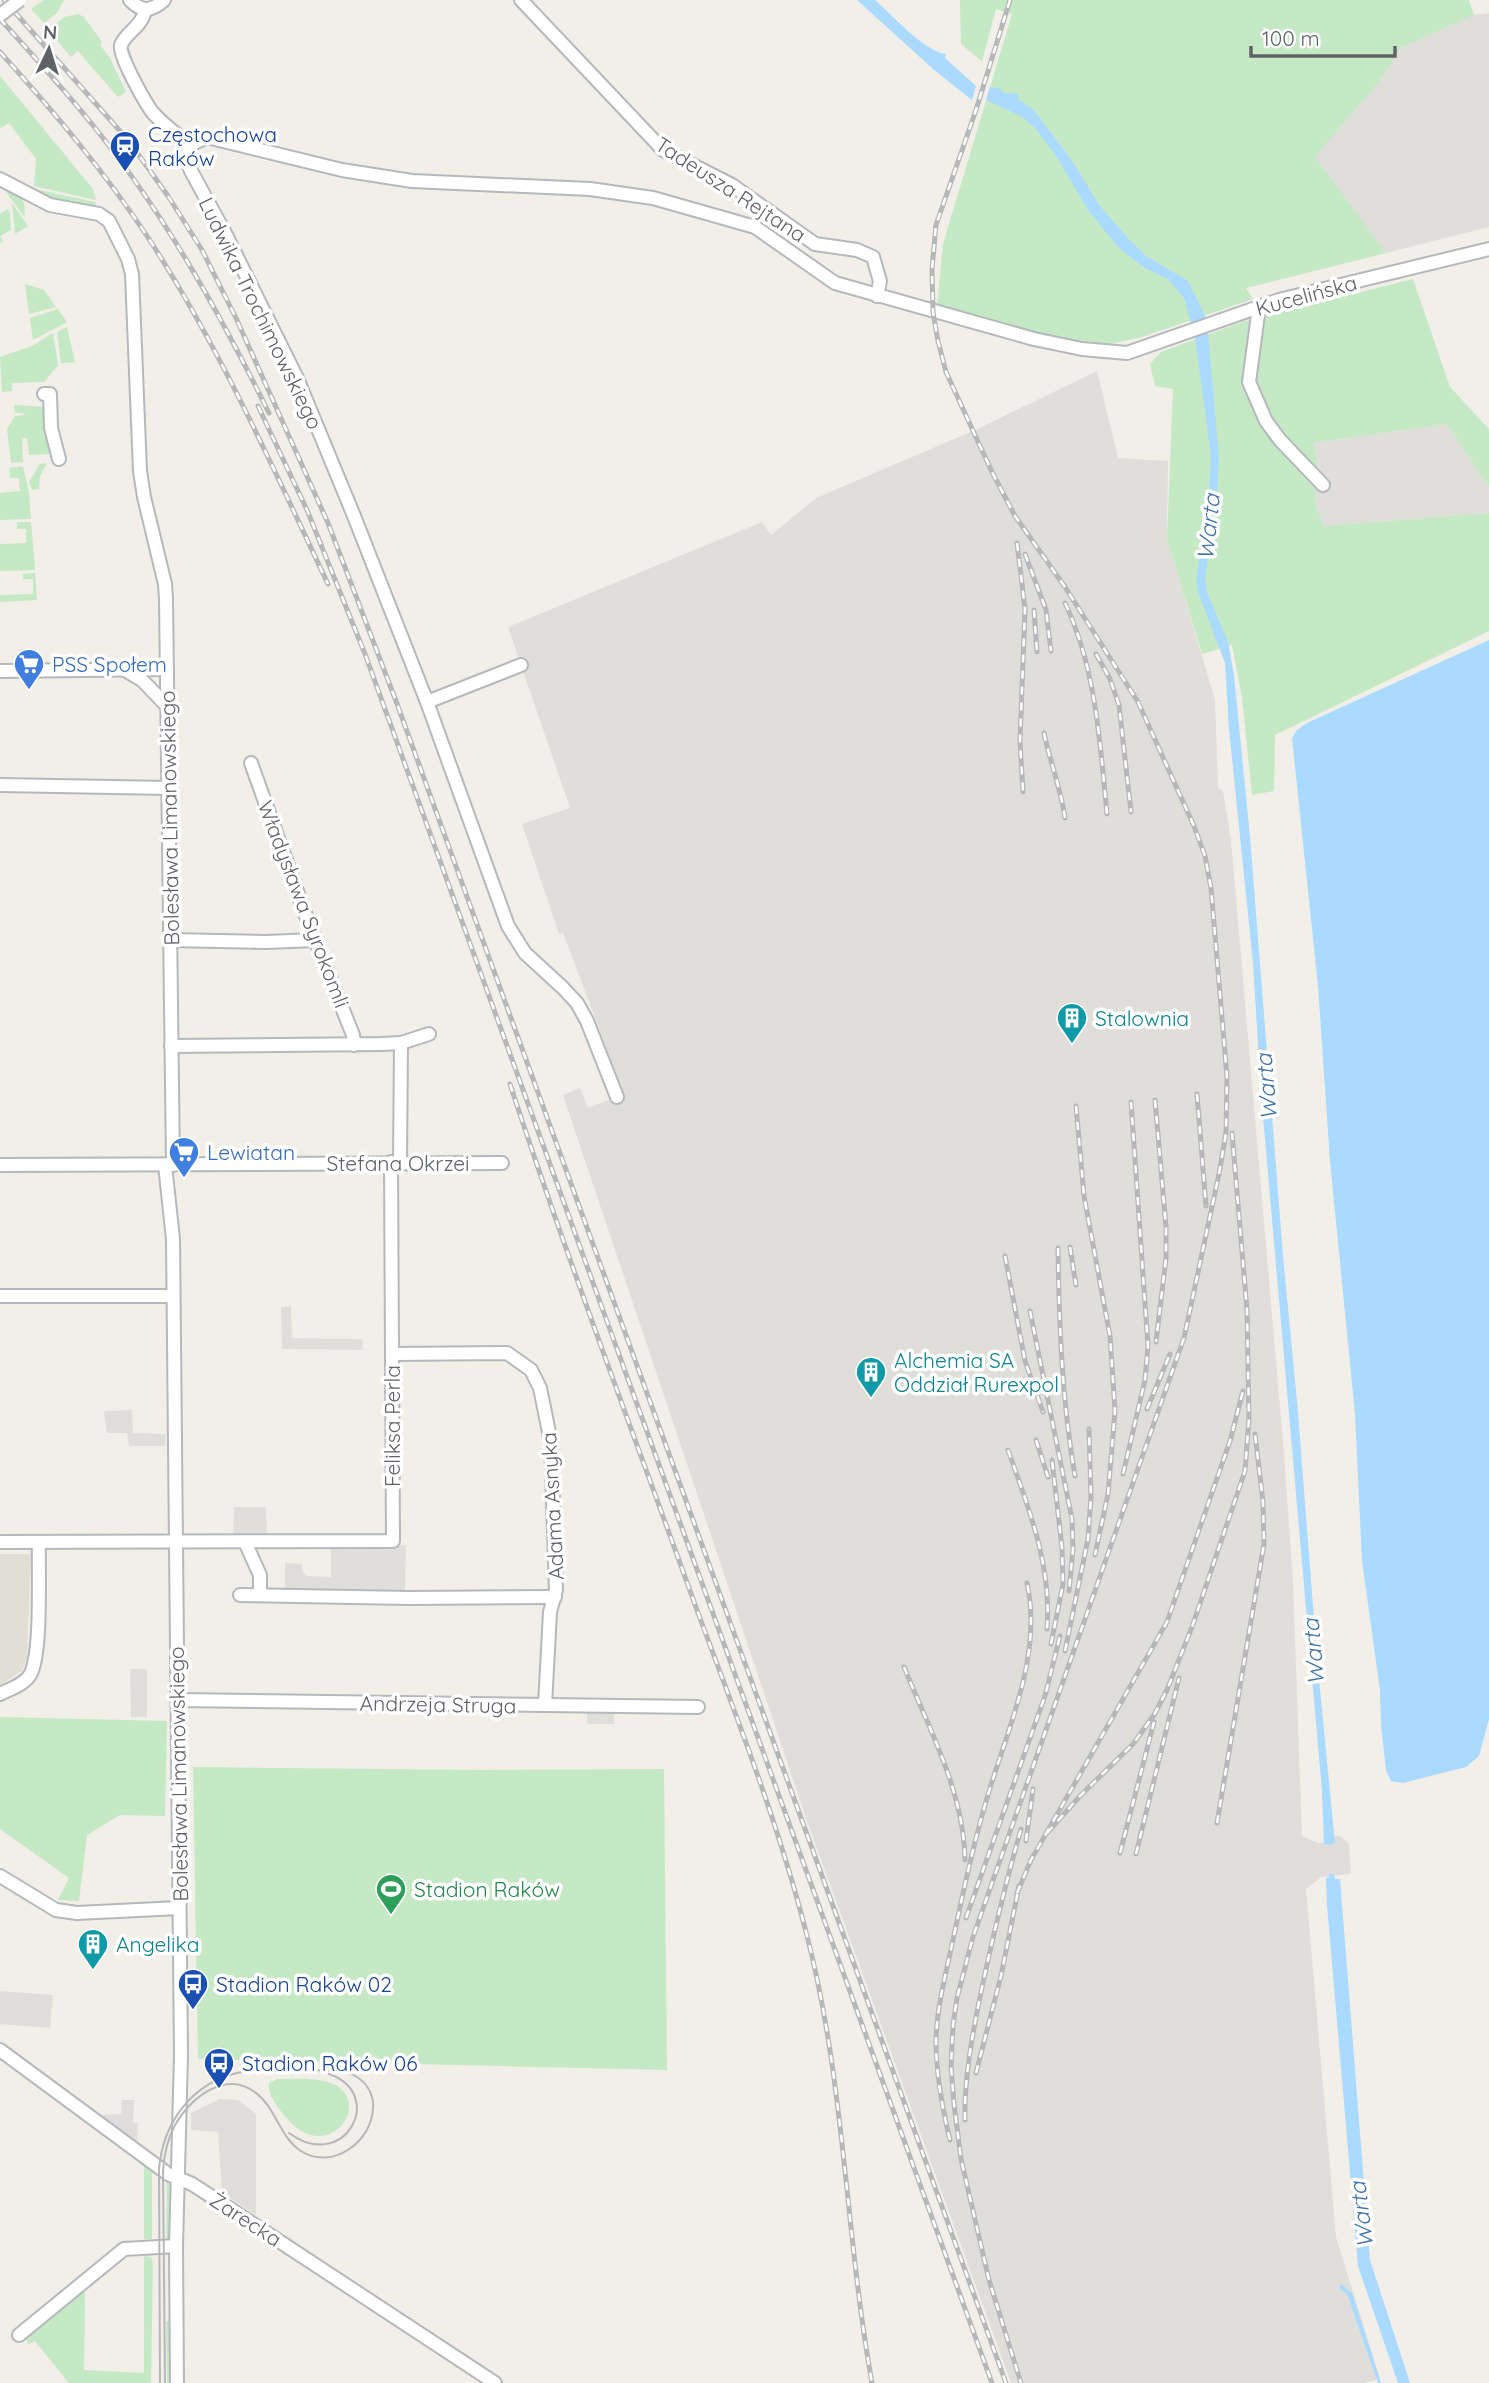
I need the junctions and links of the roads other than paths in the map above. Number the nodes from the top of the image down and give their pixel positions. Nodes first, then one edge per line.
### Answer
1 (20, 0) edge
2 (130, 0) edge
3 (164, 0) edge
4 (520, 0) edge
5 (145, 10) junction
6 (0, 15) edge
7 (190, 145) junction
8 (0, 179) edge
9 (1489, 249) edge
10 (877, 296) junction
11 (1259, 307) junction
12 (44, 394) dead end
13 (59, 459) dead end
14 (1323, 485) dead end
15 (521, 665) dead end
16 (167, 669) junction
17 (125, 670) junction
18 (0, 671) edge
19 (427, 702) junction
20 (167, 706) junction
21 (251, 763) dead end
22 (0, 785) edge
23 (168, 788) junction
24 (170, 940) junction
25 (315, 940) junction
26 (429, 1034) dead end
27 (401, 1043) junction
28 (354, 1045) junction
29 (171, 1046) junction
30 (617, 1097) dead end
31 (395, 1162) junction
32 (502, 1163) dead end
33 (0, 1165) edge
34 (169, 1165) junction
35 (0, 1296) edge
36 (173, 1296) junction
37 (392, 1354) junction
38 (0, 1542) edge
39 (245, 1542) junction
40 (39, 1543) junction
41 (176, 1543) junction
42 (240, 1595) dead end
43 (260, 1595) junction
44 (555, 1597) junction
45 (0, 1694) edge
46 (177, 1700) junction
47 (545, 1705) junction
48 (698, 1707) dead end
49 (0, 1876) edge
50 (179, 1908) junction
51 (0, 2050) edge
52 (179, 2178) junction
53 (176, 2246) junction
54 (19, 2335) dead end
55 (177, 2383) edge
56 (495, 2383) edge

1 - 6 street, bridge
2 - 5 street
3 - 5 street
4 - 10 street, Tadeusza Rejtana
5 - 7 street
7 - 10 street
7 - 19 street, Ludwika Trochimowskiego
8 - 16 street, Bolesława Limanowskiego
9 - 11 street, Kucelińska
10 - 11 street, Kucelińska
11 - 14 street
12 - 13 street
15 - 19 street
16 - 17 street
16 - 20 street, Bolesława Limanowskiego
17 - 18 street
17 - 20 street
19 - 30 street, Ludwika Trochimowskiego
20 - 23 street, Bolesława Limanowskiego
21 - 25 street, Władysława Syrokomli
22 - 23 street
23 - 24 street, Bolesława Limanowskiego
24 - 25 street
24 - 29 street, Bolesława Limanowskiego
25 - 28 street, Władysława Syrokomli
26 - 27 street
27 - 28 street
27 - 31 street, Feliksa Perla
28 - 29 street
29 - 34 street, Bolesława Limanowskiego
31 - 32 street, Stefana Okrzei
31 - 34 street, Stefana Okrzei
31 - 37 street, Feliksa Perla
33 - 34 street, Stefana Okrzei
34 - 36 street, Bolesława Limanowskiego
35 - 36 street
36 - 41 street, Bolesława Limanowskiego
37 - 39 street, Feliksa Perla
37 - 44 street, Adama Asnyka
38 - 40 street, Feliksa Perla
39 - 41 street, Feliksa Perla
39 - 43 street
40 - 41 street, Feliksa Perla
40 - 45 street
41 - 46 street, Bolesława Limanowskiego
42 - 43 street
43 - 44 street
44 - 47 street, Adama Asnyka
46 - 47 street, Andrzeja Struga
46 - 50 street, Bolesława Limanowskiego
47 - 48 street, Andrzeja Struga
49 - 50 street
50 - 52 street, Bolesława Limanowskiego
51 - 52 street, Żarecka
52 - 53 street, Bolesława Limanowskiego
52 - 56 street, Żarecka
53 - 54 street
53 - 55 street, Bolesława Limanowskiego

